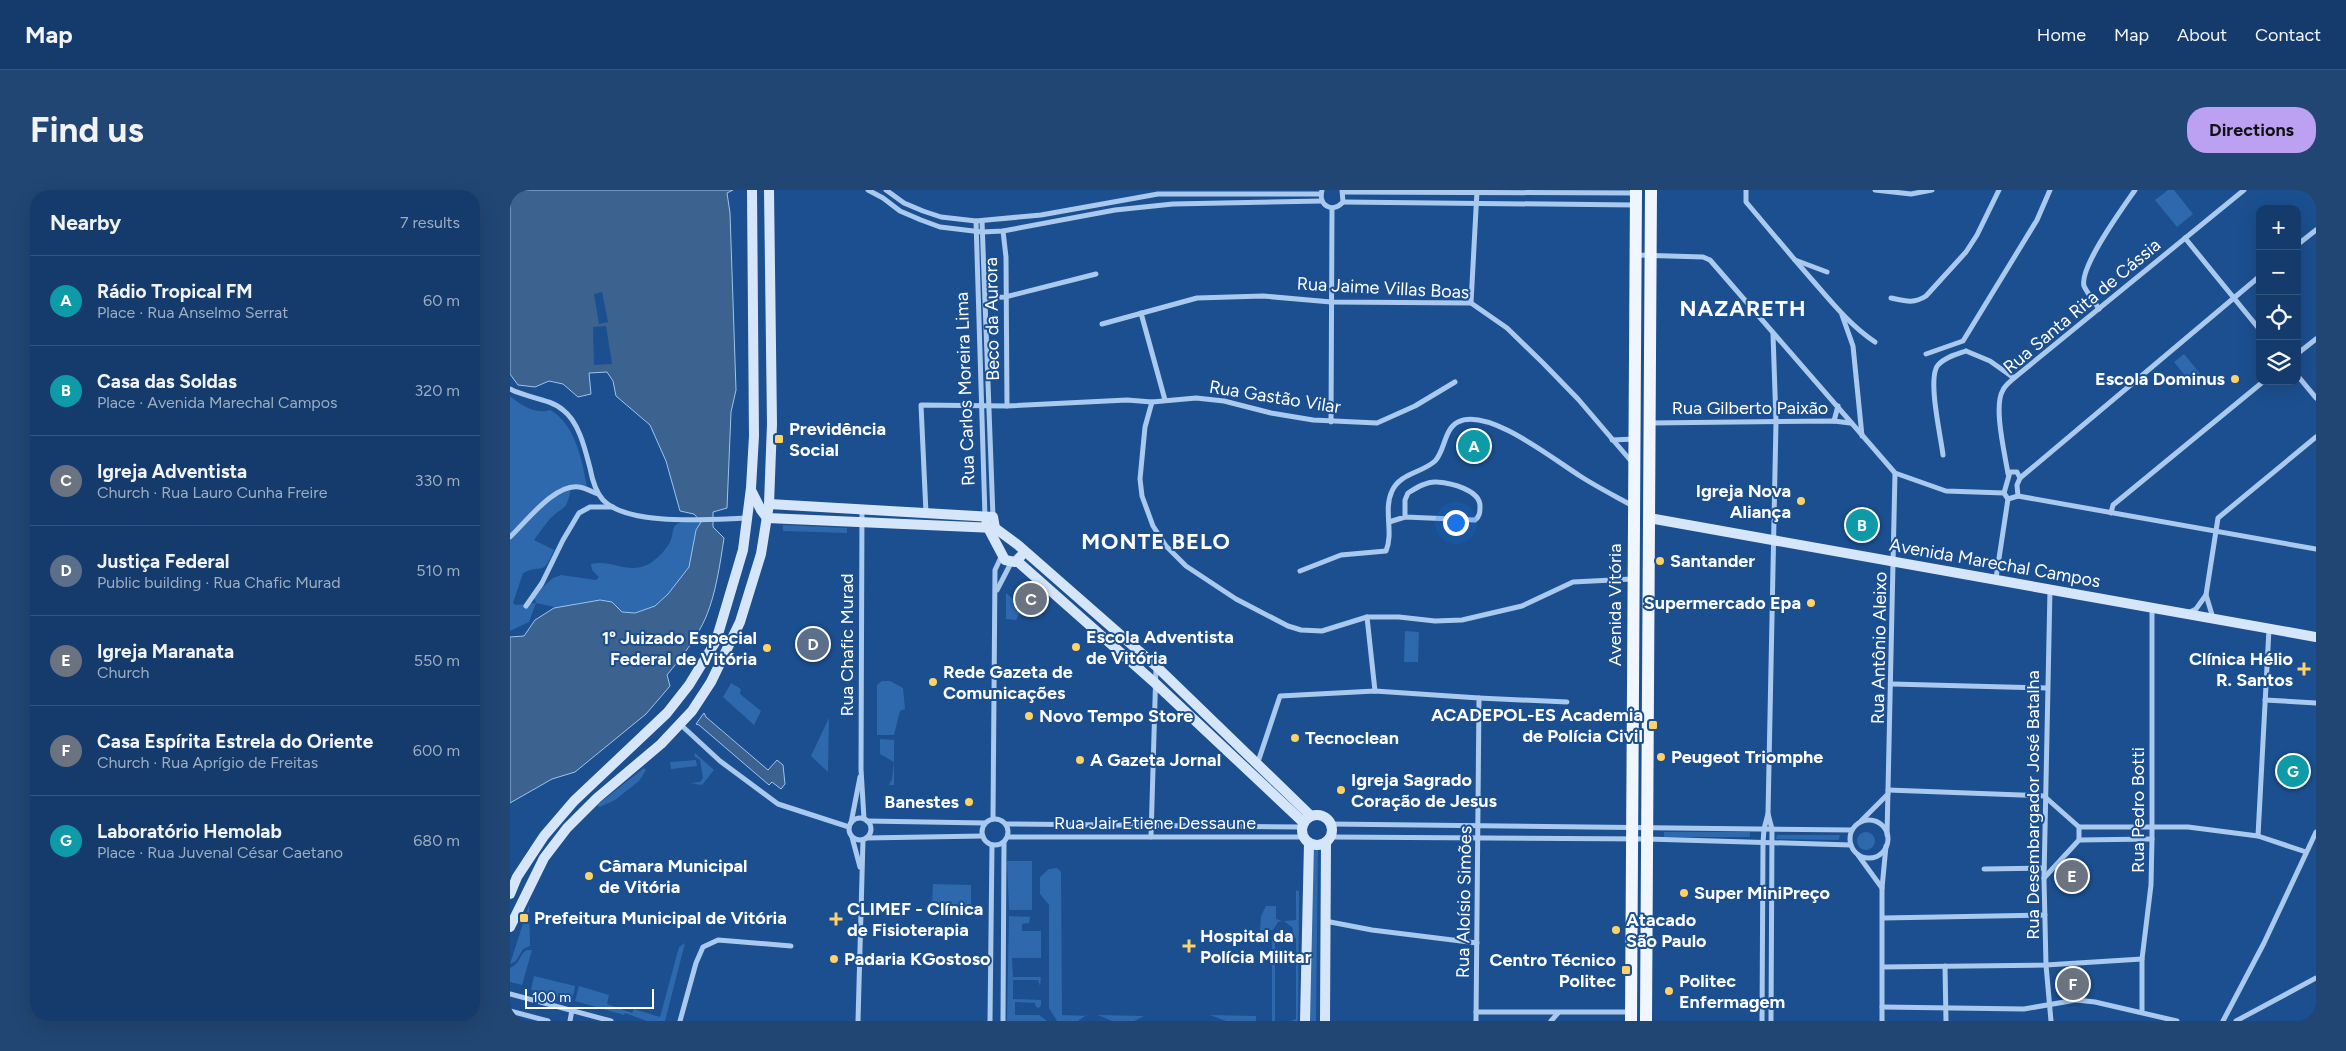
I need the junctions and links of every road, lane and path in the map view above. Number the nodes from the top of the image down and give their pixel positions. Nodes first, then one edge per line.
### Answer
1 (752, 190) edge
2 (769, 190) edge
3 (868, 190) edge
4 (886, 190) edge
5 (1651, 190) edge
6 (1746, 190) edge
7 (1875, 190) edge
8 (1932, 190) edge
9 (1998, 190) edge
10 (2050, 190) edge
11 (2135, 190) edge
12 (2244, 190) edge
13 (1342, 191) edge
14 (1322, 192) edge
15 (1476, 192) edge
16 (1636, 196) edge
17 (1322, 201) junction
18 (1342, 202) junction
19 (1475, 204) junction
20 (1093, 205) junction
21 (1332, 208) junction
22 (1095, 214) junction
23 (979, 221) junction
24 (2316, 230) edge
25 (976, 231) junction
26 (1003, 231) junction
27 (982, 232) junction
28 (2185, 238) junction
29 (2301, 242) edge
30 (1635, 255) junction
31 (1650, 256) junction
32 (1794, 259) junction
33 (1827, 272) dead end
34 (1096, 274) dead end
35 (2256, 279) edge
36 (1005, 297) junction
37 (985, 298) junction
38 (1891, 298) dead end
39 (2233, 298) junction
40 (1331, 302) junction
41 (1471, 303) junction
42 (2099, 309) junction
43 (1141, 313) junction
44 (1842, 314) junction
45 (1102, 324) dead end
46 (2256, 325) edge
47 (1773, 334) junction
48 (2316, 339) edge
49 (1963, 341) junction
50 (1875, 342) dead end
51 (1966, 351) junction
52 (2301, 351) edge
53 (1926, 354) dead end
54 (2014, 378) junction
55 (2301, 380) edge
56 (1455, 382) dead end
57 (2259, 385) edge
58 (510, 390) edge
59 (2316, 398) edge
60 (1165, 400) junction
61 (1152, 402) junction
62 (983, 405) junction
63 (990, 406) junction
64 (1008, 406) junction
65 (1838, 406) junction
66 (1834, 421) junction
67 (1331, 422) junction
68 (1776, 422) junction
69 (1650, 423) junction
70 (1850, 423) junction
71 (1862, 436) junction
72 (2316, 437) edge
73 (1634, 438) junction
74 (1612, 440) junction
75 (1943, 455) dead end
76 (1634, 464) junction
77 (1895, 472) junction
78 (2008, 474) junction
79 (2020, 478) junction
80 (751, 488) junction
81 (1633, 491) junction
82 (2004, 493) junction
83 (599, 494) junction
84 (2018, 496) junction
85 (2008, 499) junction
86 (768, 504) junction
87 (1633, 506) junction
88 (613, 507) junction
89 (862, 509) junction
90 (926, 513) junction
91 (2111, 513) junction
92 (989, 517) junction
93 (1405, 517) junction
94 (748, 518) junction
95 (767, 518) junction
96 (1649, 518) junction
97 (861, 521) junction
98 (1389, 522) junction
99 (991, 528) junction
100 (2215, 530) junction
101 (510, 537) edge
102 (1774, 540) junction
103 (1018, 546) junction
104 (2316, 549) edge
105 (1001, 554) junction
106 (1895, 561) junction
107 (1014, 562) junction
108 (1300, 570) dead end
109 (1996, 578) junction
110 (1633, 579) junction
111 (2050, 589) junction
112 (996, 593) junction
113 (2206, 595) junction
114 (526, 606) dead end
115 (2152, 608) junction
116 (2187, 614) junction
117 (1367, 618) junction
118 (2213, 619) junction
119 (2269, 629) junction
120 (2316, 637) edge
121 (1156, 666) junction
122 (1155, 682) junction
123 (1892, 684) junction
124 (2047, 688) junction
125 (1375, 691) junction
126 (680, 697) junction
127 (1476, 698) junction
128 (2265, 700) junction
129 (1567, 702) dead end
130 (2316, 703) edge
131 (681, 725) junction
132 (861, 769) junction
133 (1254, 770) junction
134 (1888, 791) junction
135 (2044, 796) junction
136 (1768, 814) junction
137 (994, 818) junction
138 (866, 820) junction
139 (1860, 822) junction
140 (985, 823) junction
141 (1006, 824) junction
142 (1330, 824) junction
143 (850, 825) junction
144 (2152, 825) junction
145 (1150, 826) junction
146 (2079, 826) junction
147 (1479, 827) junction
148 (1306, 829) junction
149 (1764, 829) junction
150 (1772, 829) junction
151 (1852, 830) junction
152 (2316, 832) edge
153 (1632, 833) junction
154 (1647, 833) junction
155 (1887, 835) junction
156 (983, 836) junction
157 (2258, 836) junction
158 (852, 837) junction
159 (1008, 837) junction
160 (1151, 837) junction
161 (864, 839) junction
162 (1479, 839) junction
163 (2152, 839) junction
164 (1328, 840) junction
165 (2080, 840) junction
166 (1004, 842) junction
167 (1763, 842) junction
168 (1772, 842) junction
169 (992, 845) junction
170 (1851, 845) junction
171 (1886, 846) junction
172 (2306, 852) junction
173 (1858, 854) junction
174 (2044, 868) junction
175 (1984, 870) dead end
176 (861, 872) junction
177 (2044, 879) junction
178 (1882, 888) junction
179 (510, 894) edge
180 (2045, 915) junction
181 (1883, 918) junction
182 (1325, 921) junction
183 (510, 927) edge
184 (1477, 943) junction
185 (791, 946) dead end
186 (2142, 959) junction
187 (2046, 965) junction
188 (1945, 966) junction
189 (1883, 967) junction
190 (2316, 978) edge
191 (510, 994) edge
192 (2050, 1005) junction
193 (1882, 1007) junction
194 (1947, 1008) junction
195 (572, 1010) junction
196 (510, 1011) edge
197 (1476, 1012) junction
198 (2142, 1012) junction
199 (1558, 1013) junction
200 (1631, 1016) edge
201 (548, 1021) edge
202 (570, 1021) edge
203 (611, 1021) edge
204 (680, 1021) edge
205 (858, 1021) edge
206 (990, 1021) edge
207 (1003, 1021) edge
208 (1305, 1021) edge
209 (1325, 1021) edge
210 (1476, 1021) edge
211 (1551, 1021) edge
212 (1646, 1021) edge
213 (1762, 1021) edge
214 (1771, 1021) edge
215 (1882, 1021) edge
216 (1946, 1021) edge
217 (2051, 1021) edge
218 (2177, 1021) edge
219 (2223, 1021) edge
220 (2236, 1021) edge

1 - 80 street
2 - 86 street
3 - 25 street
4 - 23 street
5 - 31 main road, Avenida Vitória
6 - 32 street
7 - 8 street
9 - 38 street
10 - 49 street
11 - 42 street
12 - 28 street, Rua Santa Rita de Cássia
13 - 15 street
13 - 18 street
14 - 17 street
14 - 20 street
15 - 16 street
15 - 19 street
16 - 19 street
16 - 30 main road, Avenida Vitória
17 - 21 street
17 - 22 street
18 - 19 street
18 - 21 street
19 - 41 street
20 - 22 street
20 - 23 street
21 - 40 street
22 - 26 street
23 - 25 street, Rua Carlos Moreira Lima
23 - 27 street, Rua Carlos Moreira Lima
24 - 29 street
25 - 27 street
25 - 62 street, Rua Carlos Moreira Lima
26 - 27 street
26 - 36 street, Beco da Aurora
27 - 37 street, Rua Carlos Moreira Lima
28 - 39 street
28 - 42 street, Rua Santa Rita de Cássia
30 - 31 street
30 - 73 main road, Avenida Vitória
31 - 47 street
31 - 69 main road, Avenida Vitória
32 - 33 street
32 - 44 street
34 - 36 street
35 - 39 street
36 - 37 street
36 - 64 street, Beco da Aurora
37 - 63 street, Rua Carlos Moreira Lima
39 - 46 street
39 - 79 street
40 - 41 street, Rua Jaime Villas Boas
40 - 43 street, Rua Jaime Villas Boas
40 - 67 street
41 - 74 street, Rua Jaime Villas Boas
42 - 54 street, Rua Santa Rita de Cássia
43 - 45 street, Rua Jaime Villas Boas
43 - 60 street
44 - 50 street
44 - 71 street
47 - 65 street
47 - 68 street
48 - 52 street
49 - 51 street
49 - 53 street
51 - 54 street
51 - 75 street
54 - 78 street, Rua Santa Rita de Cássia
55 - 59 street
56 - 67 street, Rua Gastão Vilar
57 - 91 street
58 - 83 street
60 - 61 street, Rua Gastão Vilar
60 - 67 street, Rua Gastão Vilar
61 - 64 street, Rua Gastão Vilar
61 - 117 street
62 - 63 street, Rua Gastão Vilar
62 - 90 street
62 - 92 street, Rua Carlos Moreira Lima
63 - 64 street, Rua Gastão Vilar
63 - 92 street, Rua Carlos Moreira Lima
65 - 66 street
65 - 70 street
66 - 68 street, Rua Gilberto Paixão
66 - 70 street, Rua Gilberto Paixão
68 - 69 street, Rua Gilberto Paixão
68 - 102 street
69 - 96 main road, Avenida Vitória
70 - 71 street
71 - 77 street
72 - 100 street
73 - 74 street
73 - 76 main road, Avenida Vitória
74 - 76 street, Rua Jaime Villas Boas
76 - 81 main road, Avenida Vitória
77 - 82 street
77 - 106 street, Rua Antônio Aleixo
78 - 79 street
78 - 82 street, Rua Santa Rita de Cássia
79 - 84 street
80 - 94 street
80 - 95 street
81 - 87 main road, Avenida Vitória
81 - 96 main road
82 - 85 street
83 - 88 street
83 - 101 street
84 - 85 street
84 - 91 street
85 - 109 street
86 - 89 street
86 - 95 street
87 - 98 street
87 - 110 main road, Avenida Vitória
88 - 94 street
88 - 114 street
89 - 90 street
89 - 97 street, Rua Chafic Murad
90 - 92 street
91 - 100 street
92 - 99 street, Rua Carlos Moreira Lima
93 - 93 street
93 - 98 street
94 - 126 street
95 - 97 street
95 - 131 street
96 - 102 street, Avenida Marechal Campos
96 - 154 main road, Avenida Vitória
97 - 99 street
97 - 132 street, Rua Chafic Murad
98 - 108 street
99 - 103 street
99 - 105 street, Rua Carlos Moreira Lima
100 - 104 street
100 - 113 street
102 - 106 street, Avenida Marechal Campos
102 - 136 street
103 - 105 street
103 - 107 street
103 - 121 street
105 - 107 street
105 - 112 street
106 - 109 street, Avenida Marechal Campos
106 - 123 street, Rua Antônio Aleixo
107 - 112 street
107 - 122 street
109 - 111 street, Avenida Marechal Campos
110 - 117 street
110 - 153 main road, Avenida Vitória
111 - 115 street, Avenida Marechal Campos
111 - 124 street, Rua Desembargador José Batalha
112 - 137 street
113 - 116 street
113 - 118 street
115 - 116 street, Avenida Marechal Campos
115 - 144 street, Rua Pedro Botti
116 - 118 street, Avenida Marechal Campos
117 - 125 street
118 - 119 street, Avenida Marechal Campos
119 - 120 street, Avenida Marechal Campos
119 - 128 street
121 - 122 street
121 - 133 street
122 - 133 street
122 - 145 street
123 - 124 street
123 - 134 street, Rua Antônio Aleixo
124 - 135 street, Rua Desembargador José Batalha
125 - 127 street
125 - 133 street
126 - 131 street
126 - 179 street
127 - 129 street
127 - 147 street, Rua Aloísio Simões
128 - 130 street
128 - 157 street
131 - 143 street
131 - 183 street
132 - 138 street, Rua Chafic Murad
132 - 143 street, Rua Chafic Murad
133 - 148 street
134 - 135 street
134 - 139 street
134 - 155 street, Rua Antônio Aleixo
135 - 146 street
135 - 174 street, Rua Desembargador José Batalha
136 - 149 street
136 - 150 street
137 - 140 street
137 - 141 street
138 - 140 street
138 - 143 street
138 - 161 street
139 - 151 street
139 - 155 street
140 - 156 street
141 - 145 street, Rua Jair Etiene Dessaune
141 - 159 street
142 - 147 street
142 - 148 street
142 - 164 street
143 - 158 street
144 - 146 street
144 - 157 street
144 - 163 street, Rua Pedro Botti
145 - 148 street, Rua Jair Etiene Dessaune
145 - 160 street
146 - 165 street
147 - 153 street
147 - 162 street, Rua Aloísio Simões
148 - 160 street, Rua Jair Etiene Dessaune
148 - 164 street
148 - 208 street
149 - 150 street
149 - 154 street
149 - 167 street
150 - 151 street
150 - 168 street
151 - 170 street
152 - 172 street
153 - 154 street
153 - 154 street
153 - 162 street
153 - 200 main road, Avenida Vitória
154 - 167 street
154 - 212 main road, Avenida Vitória
155 - 171 street
156 - 161 street
156 - 169 street
157 - 172 street
158 - 161 street
158 - 176 street
159 - 160 street, Rua Jair Etiene Dessaune
159 - 166 street
161 - 176 street
162 - 164 street
162 - 184 street, Rua Aloísio Simões
163 - 165 street
163 - 186 street, Rua Pedro Botti
164 - 182 street
165 - 177 street
166 - 169 street
166 - 207 street
167 - 168 street
167 - 213 street
168 - 170 street
168 - 214 street
169 - 206 street
170 - 173 street
171 - 173 street
171 - 178 street
172 - 219 street
173 - 178 street
174 - 175 street
174 - 177 street, Rua Desembargador José Batalha
176 - 205 street
177 - 180 street, Rua Desembargador José Batalha
178 - 181 street
180 - 181 street
180 - 187 street, Rua Desembargador José Batalha
181 - 189 street
182 - 184 street
182 - 209 street
184 - 197 street, Rua Aloísio Simões
185 - 204 street
186 - 187 street
186 - 198 street, Rua Pedro Botti
187 - 188 street
187 - 192 street, Rua Desembargador José Batalha
188 - 189 street
188 - 194 street
189 - 193 street
190 - 220 street
191 - 195 street
192 - 194 street
192 - 198 street
192 - 217 street, Rua Desembargador José Batalha
193 - 194 street
193 - 215 street
194 - 216 street
195 - 202 street
195 - 203 street
196 - 201 street
197 - 199 street
197 - 210 street, Rua Aloísio Simões
198 - 218 street
199 - 200 street
199 - 211 street

